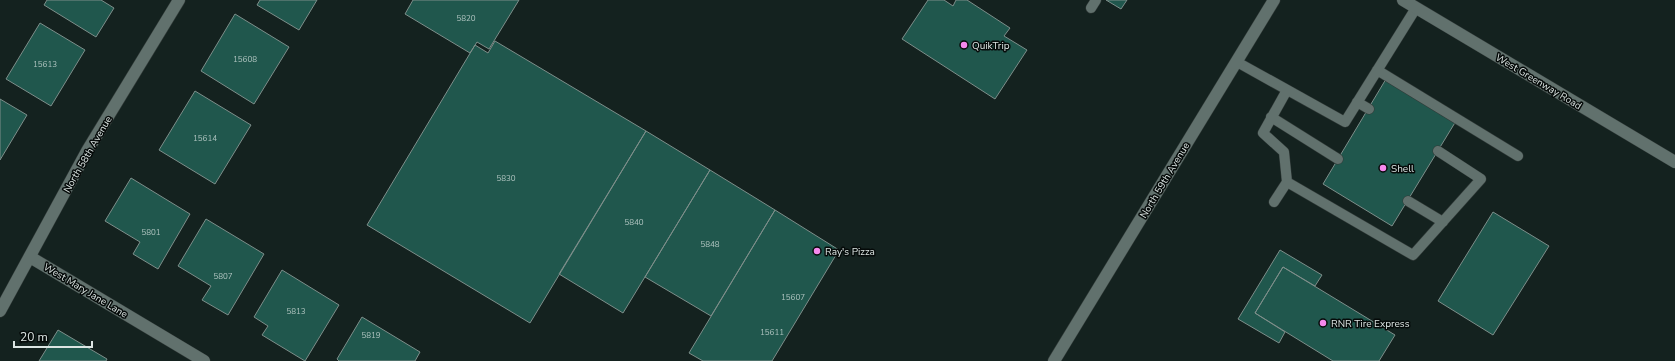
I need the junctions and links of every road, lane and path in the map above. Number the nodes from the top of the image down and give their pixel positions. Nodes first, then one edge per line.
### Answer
1 (179, 0) edge
2 (1274, 0) edge
3 (1403, 0) edge
4 (1416, 8) junction
5 (1237, 62) junction
6 (1377, 70) junction
7 (1287, 90) junction
8 (1357, 102) junction
9 (1368, 109) dead end
10 (1271, 117) junction
11 (1438, 151) dead end
12 (1518, 156) dead end
13 (1338, 159) dead end
14 (1675, 162) edge
15 (1286, 182) junction
16 (1408, 201) dead end
17 (1274, 202) dead end
18 (1443, 222) junction
19 (30, 257) junction
20 (0, 311) edge
21 (204, 361) edge
22 (1054, 361) edge

1 - 19 main road, North 58th Avenue
2 - 5 main road, North 59th Avenue
3 - 4 main road, West Greenway Road
4 - 6 lane
4 - 14 main road, West Greenway Road
5 - 7 lane
5 - 22 main road, North 59th Avenue
6 - 8 lane
6 - 12 lane
7 - 8 lane
7 - 10 lane
8 - 9 lane
10 - 13 lane
10 - 15 lane
11 - 18 lane
15 - 17 lane
15 - 18 lane
16 - 18 lane
19 - 20 main road, North 58th Avenue
19 - 21 main road, West Mary Jane Lane

